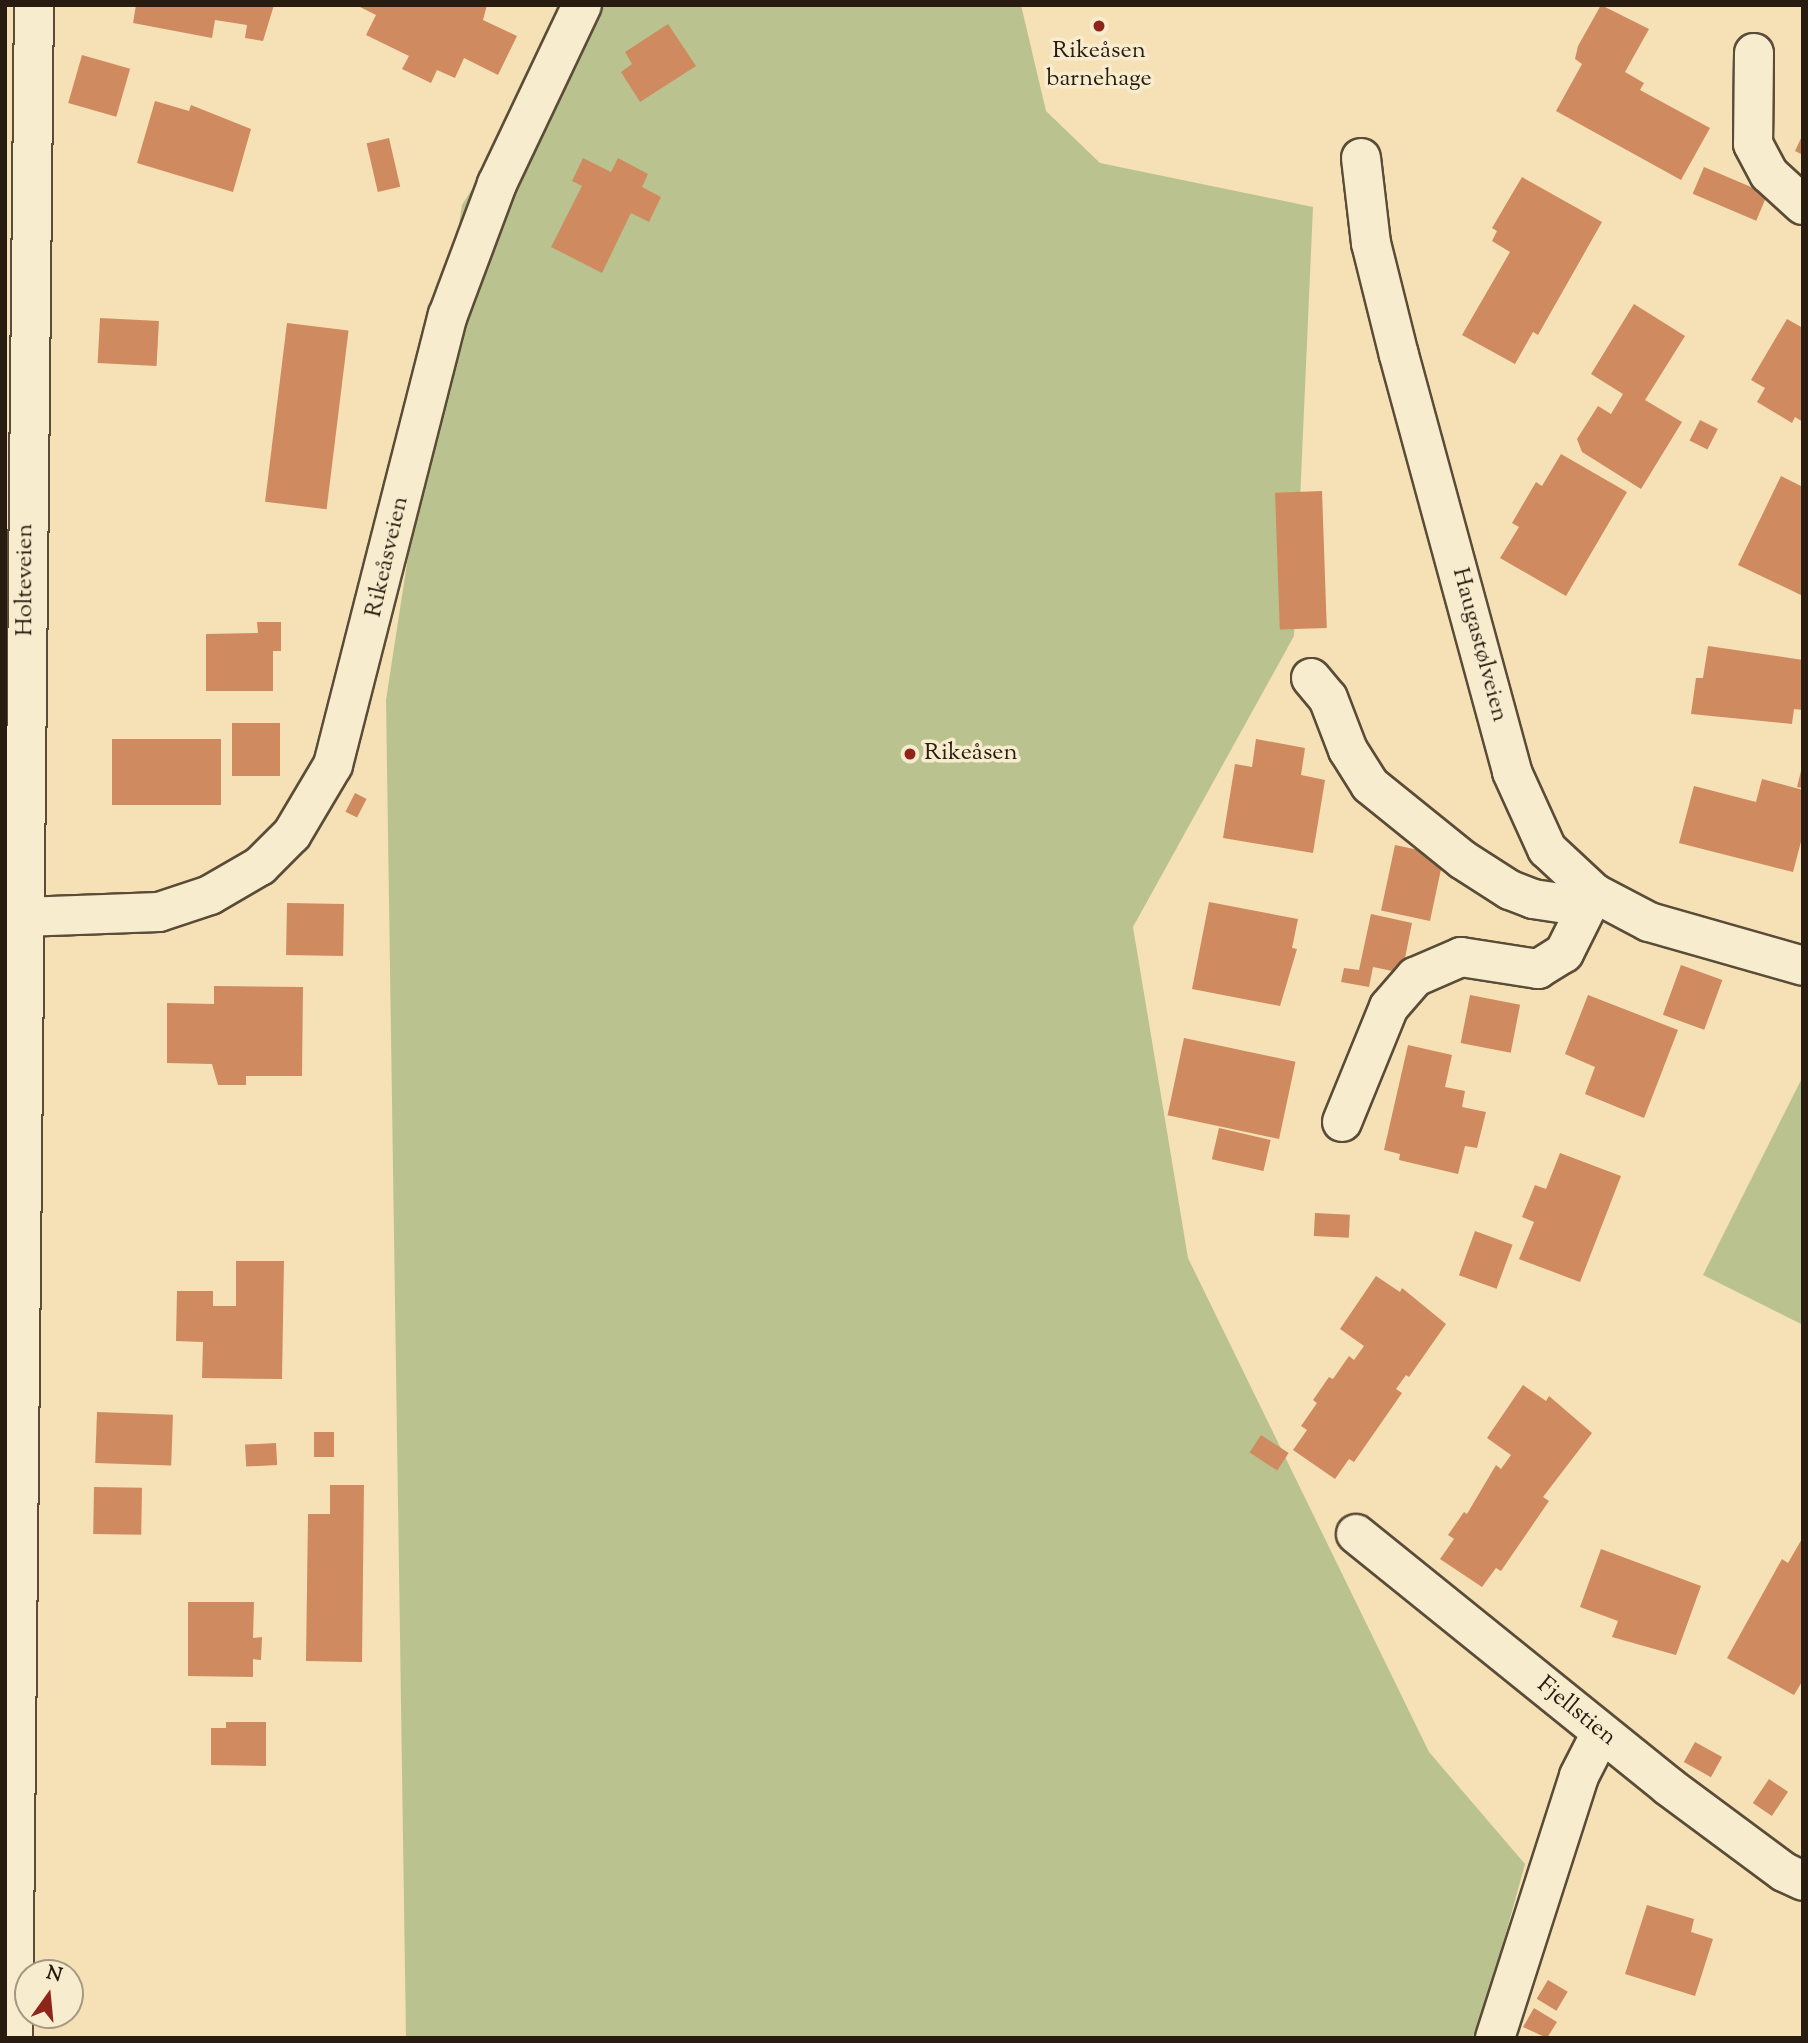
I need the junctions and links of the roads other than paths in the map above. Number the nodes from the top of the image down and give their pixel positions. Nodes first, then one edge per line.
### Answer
1 (34, 5) edge
2 (582, 5) edge
3 (1754, 52) dead end
4 (1361, 158) dead end
5 (1803, 205) edge
6 (1311, 678) dead end
7 (1594, 894) junction
8 (17, 895) edge
9 (1803, 966) edge
10 (1342, 1122) dead end
11 (1356, 1534) dead end
12 (1601, 1733) junction
13 (1803, 1881) edge
14 (13, 2038) edge
15 (1495, 2038) edge

1 - 8 street, Holteveien
2 - 8 street, Rikeåsveien
3 - 5 street
4 - 7 street, Haugastølveien
6 - 7 street
7 - 9 street, Haugastølveien
7 - 10 street
8 - 14 street, Holteveien
11 - 12 street, Fjellstien
12 - 13 street, Fjellstien
12 - 15 street

